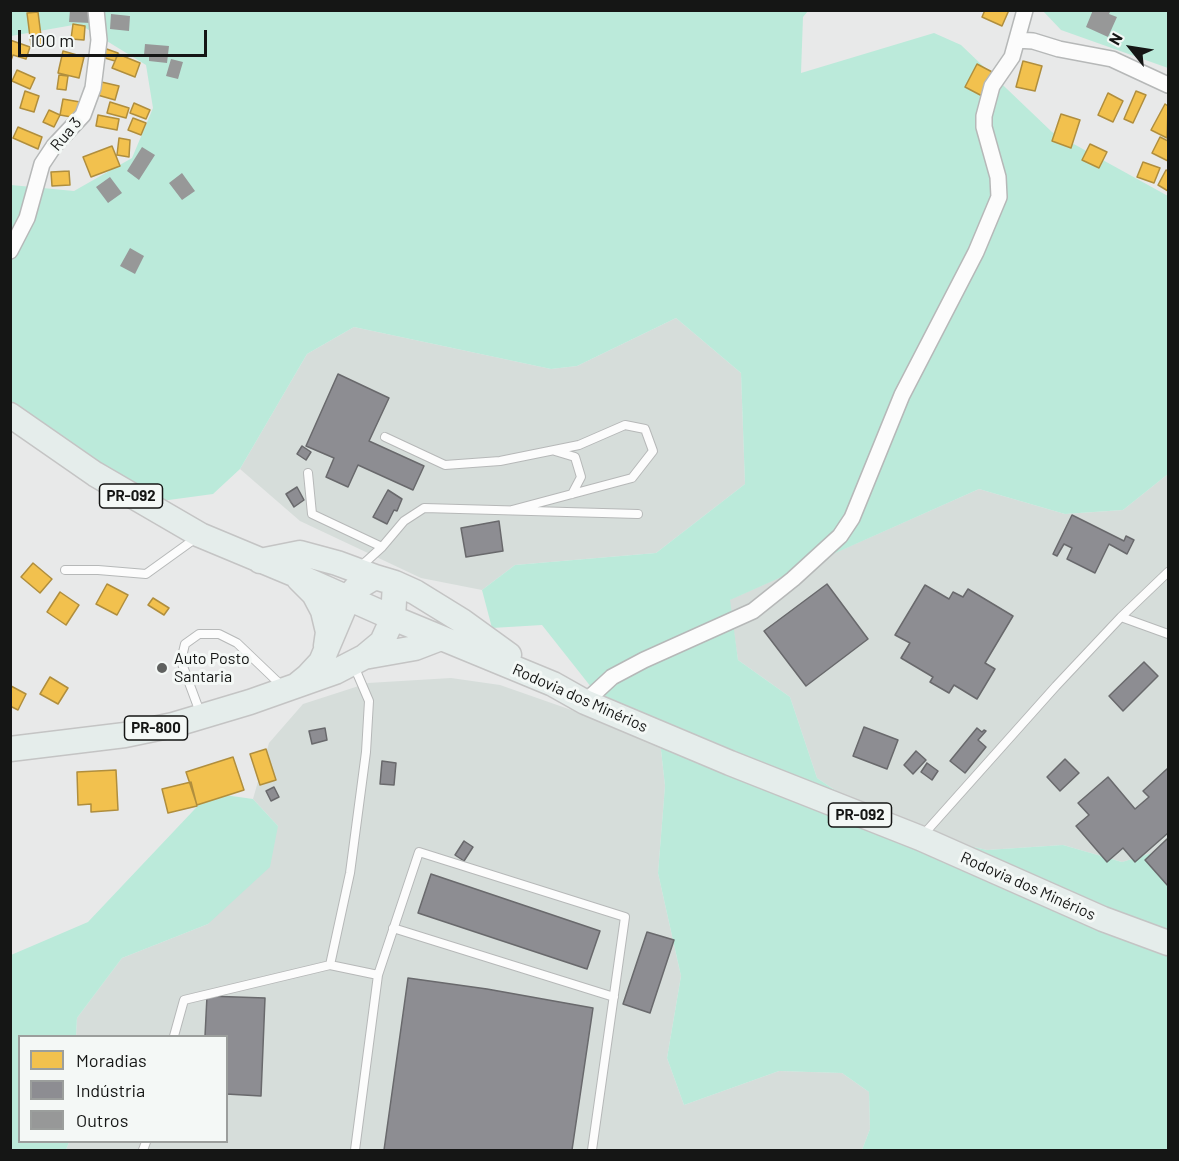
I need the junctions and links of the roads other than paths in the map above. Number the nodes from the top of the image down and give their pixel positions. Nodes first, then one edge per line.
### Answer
1 (96, 10) edge
2 (1024, 10) edge
3 (1017, 40) junction
4 (1168, 85) edge
5 (10, 250) edge
6 (10, 415) edge
7 (385, 437) dead end
8 (552, 450) junction
9 (308, 473) dead end
10 (572, 494) junction
11 (512, 510) junction
12 (638, 514) dead end
13 (200, 535) junction
14 (382, 547) junction
15 (260, 561) junction
16 (65, 570) dead end
17 (1168, 572) edge
18 (296, 575) junction
19 (376, 577) junction
20 (349, 599) junction
21 (1121, 616) junction
22 (393, 618) junction
23 (1168, 634) edge
24 (441, 638) junction
25 (358, 659) junction
26 (321, 662) junction
27 (553, 684) junction
28 (291, 687) junction
29 (585, 702) junction
30 (202, 716) junction
31 (10, 749) edge
32 (920, 838) junction
33 (393, 928) junction
34 (1168, 943) edge
35 (330, 965) junction
36 (378, 975) junction
37 (614, 997) junction
38 (174, 1035) edge
39 (355, 1150) edge
40 (592, 1150) edge

1 - 5 street, Rua 3
2 - 3 street
3 - 4 street
3 - 29 street
6 - 13 main road, Rodovia dos Minérios / PR-092
7 - 8 lane
8 - 10 lane
8 - 10 lane
9 - 14 lane
10 - 11 lane
11 - 12 lane
11 - 14 lane
13 - 15 main road, Rodovia dos Minérios / PR-092
13 - 16 lane
14 - 19 lane
15 - 18 main road, Rodovia dos Minérios / PR-092
15 - 19 main road
17 - 21 lane
18 - 20 main road, Rodovia dos Minérios / PR-092
18 - 26 main road
19 - 20 main road
19 - 22 main road
19 - 27 main road
20 - 22 main road, Rodovia dos Minérios / PR-092
20 - 26 main road, PR-800
21 - 23 lane
21 - 32 lane
22 - 24 main road, Rodovia dos Minérios / PR-092
22 - 25 main road, PR-800
24 - 25 main road
24 - 27 main road, Rodovia dos Minérios / PR-092
25 - 28 main road, PR-800
25 - 35 lane
26 - 28 main road, PR-800
27 - 29 main road, Rodovia dos Minérios / PR-092
28 - 30 main road, PR-800
28 - 30 lane
29 - 32 main road, Rodovia dos Minérios / PR-092
30 - 31 main road, PR-800
32 - 34 main road, Rodovia dos Minérios / PR-092
33 - 36 lane
33 - 37 lane
33 - 37 lane
35 - 36 lane
35 - 38 lane
36 - 39 lane
37 - 40 lane

